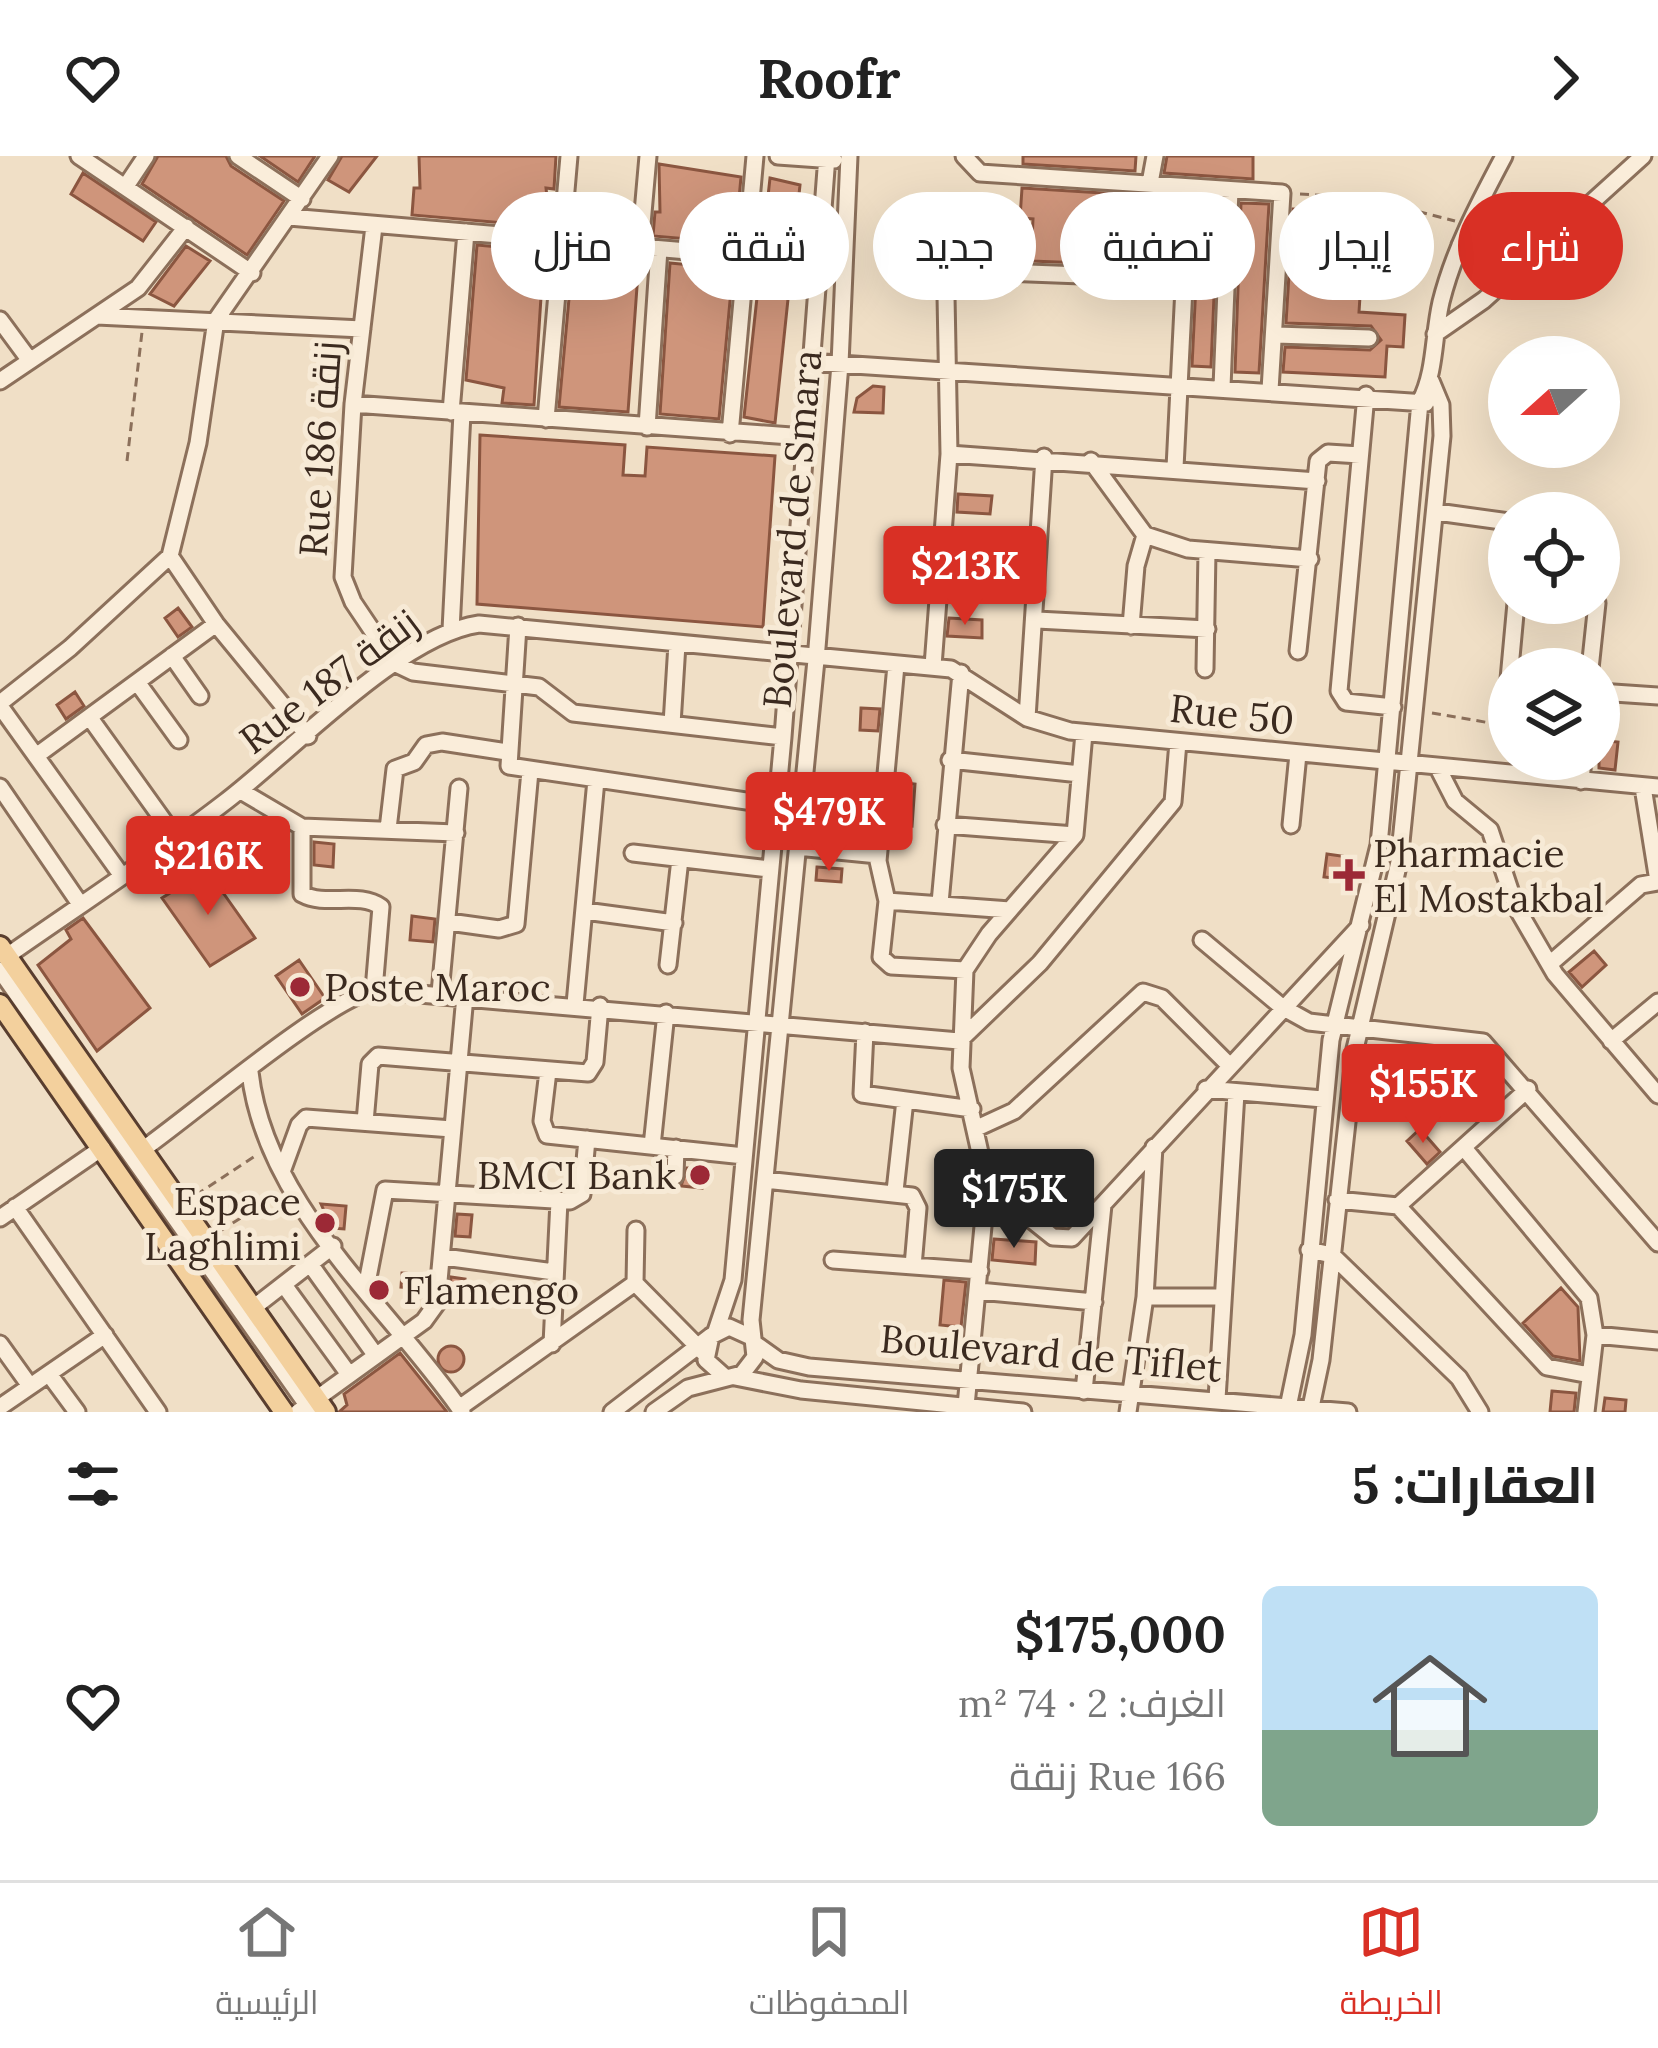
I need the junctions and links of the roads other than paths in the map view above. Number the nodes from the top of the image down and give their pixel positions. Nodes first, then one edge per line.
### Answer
1 (79, 156) edge
2 (146, 156) edge
3 (238, 156) edge
4 (330, 156) edge
5 (569, 156) edge
6 (648, 156) edge
7 (755, 156) edge
8 (778, 156) edge
9 (964, 156) edge
10 (1060, 156) edge
11 (1155, 156) edge
12 (1643, 156) edge
13 (827, 158) edge
14 (1501, 158) edge
15 (849, 159) edge
16 (1058, 177) junction
17 (1150, 183) junction
18 (126, 186) junction
19 (1189, 187) junction
20 (1230, 190) junction
21 (566, 192) edge
22 (645, 192) edge
23 (752, 192) edge
24 (1189, 192) edge
25 (1484, 192) edge
26 (1603, 192) edge
27 (302, 200) junction
28 (289, 217) junction
29 (374, 226) junction
30 (186, 227) junction
31 (466, 232) junction
32 (491, 234) edge
33 (655, 249) edge
34 (659, 249) junction
35 (679, 251) edge
36 (1458, 251) edge
37 (253, 273) junction
38 (1060, 274) edge
39 (556, 300) edge
40 (742, 300) edge
41 (1184, 300) edge
42 (1478, 300) edge
43 (97, 316) junction
44 (0, 320) edge
45 (216, 320) junction
46 (362, 329) junction
47 (1435, 334) junction
48 (1276, 335) junction
49 (1369, 338) dead end
50 (28, 358) junction
51 (809, 362) junction
52 (840, 364) junction
53 (948, 370) junction
54 (0, 381) edge
55 (1431, 381) junction
56 (1179, 383) junction
57 (1222, 386) junction
58 (1270, 390) junction
59 (1366, 395) junction
60 (1420, 402) junction
61 (353, 404) junction
62 (1441, 405) junction
63 (456, 412) junction
64 (546, 419) junction
65 (646, 427) junction
66 (730, 434) junction
67 (805, 437) junction
68 (949, 454) junction
69 (1360, 455) junction
70 (1043, 457) junction
71 (1091, 461) junction
72 (1175, 468) junction
73 (1317, 481) junction
74 (1436, 512) junction
75 (1488, 519) edge
76 (1145, 535) junction
77 (1208, 551) junction
78 (170, 556) junction
79 (1310, 559) junction
80 (1037, 620) junction
81 (216, 624) junction
82 (518, 626) junction
83 (1131, 626) junction
84 (1207, 629) junction
85 (452, 630) junction
86 (677, 644) junction
87 (1298, 651) dead end
88 (172, 656) junction
89 (788, 657) junction
90 (816, 660) junction
91 (394, 663) junction
92 (896, 665) junction
93 (933, 666) junction
94 (1205, 669) dead end
95 (961, 673) junction
96 (137, 682) junction
97 (514, 685) junction
98 (1620, 693) edge
99 (200, 695) dead end
100 (1658, 696) edge
101 (0, 704) edge
102 (1393, 707) junction
103 (90, 718) junction
104 (1028, 718) junction
105 (672, 724) junction
106 (1084, 733) junction
107 (308, 736) junction
108 (783, 736) junction
109 (178, 740) dead end
110 (1178, 742) junction
111 (1298, 754) junction
112 (36, 756) junction
113 (507, 757) junction
114 (950, 760) junction
115 (1388, 762) junction
116 (1412, 764) junction
117 (1438, 766) junction
118 (530, 771) junction
119 (1080, 773) junction
120 (596, 781) junction
121 (1581, 781) joint
122 (0, 787) edge
123 (1650, 787) edge
124 (459, 788) dead end
125 (241, 790) junction
126 (776, 806) junction
127 (801, 809) junction
128 (945, 825) junction
129 (1291, 825) dead end
130 (302, 827) junction
131 (388, 830) junction
132 (456, 833) junction
133 (1075, 836) junction
134 (176, 838) junction
135 (797, 848) junction
136 (633, 853) dead end
137 (878, 855) junction
138 (680, 859) junction
139 (769, 868) junction
140 (122, 876) junction
141 (1658, 881) edge
142 (886, 901) junction
143 (940, 903) junction
144 (80, 904) junction
145 (1010, 910) junction
146 (586, 911) junction
147 (449, 922) junction
148 (674, 922) junction
149 (1363, 923) junction
150 (1202, 940) dead end
151 (2, 957) edge
152 (1552, 962) junction
153 (668, 965) dead end
154 (965, 970) junction
155 (0, 988) edge
156 (374, 990) junction
157 (440, 993) junction
158 (465, 996) junction
159 (1658, 1002) edge
160 (0, 1004) edge
161 (574, 1004) junction
162 (600, 1006) junction
163 (1282, 1007) junction
164 (666, 1013) junction
165 (755, 1022) junction
166 (779, 1024) junction
167 (1335, 1027) junction
168 (1358, 1030) junction
169 (865, 1032) junction
170 (959, 1041) junction
171 (1611, 1041) junction
172 (459, 1061) junction
173 (1228, 1064) junction
174 (548, 1071) junction
175 (250, 1072) junction
176 (1206, 1089) junction
177 (1528, 1089) junction
178 (1236, 1094) junction
179 (1658, 1095) edge
180 (1323, 1099) junction
181 (905, 1100) junction
182 (971, 1109) junction
183 (365, 1122) junction
184 (977, 1128) junction
185 (452, 1130) junction
186 (587, 1139) junction
187 (652, 1146) junction
188 (1154, 1147) junction
189 (102, 1148) junction
190 (676, 1148) junction
191 (1464, 1148) junction
192 (142, 1150) junction
193 (744, 1156) junction
194 (283, 1169) junction
195 (675, 1176) dead end
196 (765, 1180) junction
197 (987, 1184) junction
198 (895, 1191) junction
199 (448, 1195) junction
200 (1336, 1200) junction
201 (559, 1201) junction
202 (1103, 1205) junction
203 (1398, 1206) junction
204 (15, 1207) junction
205 (0, 1218) edge
206 (637, 1230) dead end
207 (1658, 1243) edge
208 (333, 1246) junction
209 (1310, 1250) junction
210 (1332, 1255) junction
211 (444, 1257) junction
212 (833, 1260) dead end
213 (310, 1264) junction
214 (913, 1266) junction
215 (980, 1271) junction
216 (554, 1272) junction
217 (635, 1283) junction
218 (284, 1285) junction
219 (366, 1288) junction
220 (979, 1291) junction
221 (1145, 1297) junction
222 (1223, 1297) junction
223 (1094, 1302) junction
224 (253, 1308) junction
225 (404, 1333) junction
226 (714, 1333) junction
227 (1595, 1335) junction
228 (105, 1336) junction
229 (752, 1340) junction
230 (1658, 1341) edge
231 (0, 1343) edge
232 (552, 1344) junction
233 (700, 1351) junction
234 (374, 1353) junction
235 (348, 1373) junction
236 (49, 1374) junction
237 (1590, 1375) junction
238 (730, 1376) junction
239 (971, 1379) junction
240 (30, 1386) junction
241 (1084, 1390) junction
242 (1216, 1399) junction
243 (1129, 1403) edge
244 (966, 1406) junction
245 (0, 1407) edge
246 (1263, 1408) edge
247 (306, 1409) edge
248 (1288, 1409) edge
249 (460, 1410) edge
250 (1311, 1410) edge
251 (76, 1412) edge
252 (158, 1412) edge
253 (612, 1412) edge
254 (654, 1412) edge
255 (1023, 1412) edge
256 (1348, 1412) edge
257 (1480, 1412) edge
258 (1586, 1412) edge

1 - 18 street
2 - 18 street
3 - 27 street
4 - 27 street
5 - 21 street
6 - 22 street
7 - 23 street
8 - 13 street
9 - 16 street
10 - 16 street
11 - 17 street
12 - 26 street
13 - 15 street
13 - 51 street, Boulevard de Smara
14 - 25 street
15 - 52 street, Boulevard de Smara
16 - 17 street
17 - 19 street
18 - 30 street
19 - 20 street
19 - 24 street
20 - 48 street
20 - 57 street
27 - 28 street
28 - 29 street
28 - 37 street
29 - 31 street
29 - 46 street, Rue 186 زنقة
30 - 37 street
30 - 43 street
31 - 32 street
31 - 63 street
33 - 34 street
34 - 35 street
34 - 65 street
36 - 47 street
37 - 45 street
38 - 53 street
39 - 64 street
40 - 66 street
41 - 56 street
42 - 47 street
43 - 45 street
43 - 50 street
44 - 50 street
45 - 46 street
45 - 78 street
46 - 61 street, Rue 186 زنقة
47 - 55 street
48 - 49 street
48 - 58 street
50 - 54 street
51 - 52 street
51 - 67 street, Boulevard de Smara
52 - 53 street
52 - 90 street, Boulevard de Smara
53 - 56 street
53 - 68 street
55 - 60 street
55 - 62 street
56 - 57 street
56 - 72 street
57 - 58 street
58 - 59 street
59 - 60 street
59 - 69 street
60 - 62 street
60 - 102 street
61 - 63 street
61 - 91 street, Rue 186 زنقة
62 - 74 street
63 - 64 street
63 - 85 street
64 - 65 street
65 - 66 street
66 - 67 street
67 - 89 street, Boulevard de Smara
68 - 70 street
68 - 93 street
69 - 73 street
69 - 102 street
70 - 71 street
70 - 80 street
71 - 72 street
71 - 76 street
72 - 73 street
73 - 79 street
74 - 75 street
74 - 116 street
76 - 77 street
76 - 83 street
77 - 79 street
77 - 84 street
78 - 81 street
78 - 101 street
79 - 87 street
80 - 83 street
80 - 104 street
81 - 88 street
81 - 107 street
82 - 85 street, Rue 187 زنقة
82 - 86 street, Rue 187 زنقة
82 - 97 street
83 - 84 street
84 - 94 street
85 - 91 street, Rue 187 زنقة
86 - 89 street, Rue 187 زنقة
86 - 105 street
88 - 96 street
88 - 99 street
89 - 90 street, Rue 187 زنقة
89 - 108 street, Boulevard de Smara
90 - 92 street, Rue 50
90 - 127 street, Boulevard de Smara
91 - 97 street
91 - 107 street, Rue 187 زنقة
92 - 93 street, Rue 50
92 - 137 street
93 - 95 street, Rue 50
95 - 104 street, Rue 50
95 - 114 street
96 - 103 street
96 - 109 street
97 - 105 street
97 - 113 street
98 - 100 street
101 - 112 street
102 - 115 street
103 - 112 street
103 - 134 street
104 - 106 street, Rue 50
105 - 108 street
106 - 110 street, Rue 50
106 - 119 street
107 - 125 street, Rue 187 زنقة
108 - 126 street, Boulevard de Smara
110 - 111 street, Rue 50
110 - 170 street
111 - 115 street, Rue 50
111 - 129 street
112 - 140 street
113 - 118 street
113 - 131 street
114 - 119 street
114 - 128 street
115 - 116 street, Rue 50
115 - 149 street
116 - 117 street, Rue 50
116 - 168 street
117 - 121 street, Rue 50
117 - 152 street
118 - 120 street
118 - 147 street
119 - 133 street
120 - 126 street
120 - 146 street
121 - 123 street, Rue 50
122 - 144 street
123 - 141 street
124 - 132 street
125 - 130 street
125 - 134 street, Rue 187 زنقة
126 - 127 street
126 - 139 street, Boulevard de Smara
127 - 135 street, Boulevard de Smara
128 - 133 street
128 - 143 street
130 - 131 street
130 - 156 street
131 - 132 street
132 - 147 street
133 - 145 street
134 - 140 street, Rue 187 زنقة
135 - 137 street
135 - 166 street, Boulevard de Smara
136 - 138 street
137 - 142 street
138 - 139 street
138 - 148 street
139 - 165 street, Boulevard de Smara
140 - 144 street, Rue 187 زنقة
141 - 152 street
142 - 143 street
142 - 154 street
143 - 145 street
144 - 151 street, Rue 187 زنقة
145 - 154 street
146 - 148 street
146 - 161 street
147 - 157 street
148 - 153 street
149 - 163 street
149 - 167 street
150 - 163 street
151 - 192 main road
151 - 247 street
152 - 171 street
154 - 170 street
155 - 247 street
156 - 157 street
156 - 175 street
157 - 158 street
158 - 161 street
158 - 172 street
159 - 171 street
160 - 189 main road
161 - 162 street
162 - 164 street
162 - 174 street
163 - 167 street
163 - 173 street
164 - 165 street
164 - 187 street
165 - 166 street
165 - 193 street, Boulevard de Smara
166 - 169 street
166 - 196 street, Boulevard de Smara
167 - 168 street
167 - 180 street
168 - 177 street
168 - 200 street
169 - 170 street
169 - 181 street
170 - 182 street
171 - 179 street
172 - 174 street
172 - 183 street
172 - 185 street
173 - 176 street
173 - 184 street
174 - 186 street
175 - 192 street
175 - 194 street
176 - 178 street
176 - 188 street
177 - 191 street
177 - 207 street
178 - 180 street
178 - 222 street
180 - 209 street
181 - 182 street
181 - 198 street
182 - 184 street
183 - 185 street
183 - 194 street
184 - 197 street
185 - 199 street
186 - 187 street
186 - 201 street
187 - 190 street
188 - 202 street
188 - 221 street
189 - 204 street
189 - 247 main road
190 - 193 street
190 - 195 street
191 - 203 street
191 - 227 street
192 - 224 main road
193 - 226 street, Boulevard de Smara
194 - 208 street
196 - 198 street
196 - 229 street, Boulevard de Smara
197 - 202 street
197 - 215 street
198 - 214 street
199 - 201 street
199 - 211 street
199 - 219 street
200 - 203 street
200 - 210 street
201 - 216 street
202 - 223 street
203 - 237 street
204 - 205 street
204 - 228 street
206 - 217 street
208 - 213 street
208 - 219 street
209 - 210 street
209 - 248 street
210 - 250 street
210 - 257 street
211 - 216 street
211 - 225 street
212 - 214 street
213 - 218 street
213 - 234 street
214 - 215 street
215 - 220 street
216 - 232 street
217 - 232 street
217 - 233 street
218 - 224 street
218 - 235 street
219 - 225 street
220 - 223 street
220 - 239 street
221 - 222 street
221 - 243 street
222 - 242 street
223 - 241 street
224 - 247 main road
225 - 234 street
225 - 249 street
226 - 229 street
226 - 233 street
227 - 230 street
227 - 237 street
228 - 236 street
228 - 252 street
229 - 238 street
229 - 239 street, Boulevard de Tiflet
231 - 240 street
232 - 249 street
233 - 238 street
233 - 253 street
234 - 235 street
235 - 247 street
236 - 240 street
236 - 251 street
237 - 258 street
238 - 244 street, Boulevard de Tiflet
238 - 254 street
239 - 241 street, Boulevard de Tiflet
239 - 244 street
240 - 245 street
241 - 243 street, Boulevard de Tiflet
242 - 243 street, Boulevard de Tiflet
242 - 246 street, Boulevard de Tiflet
244 - 255 street, Boulevard de Tiflet
246 - 248 street, Boulevard de Tiflet
248 - 250 street, Boulevard de Tiflet
250 - 256 street, Boulevard de Tiflet

